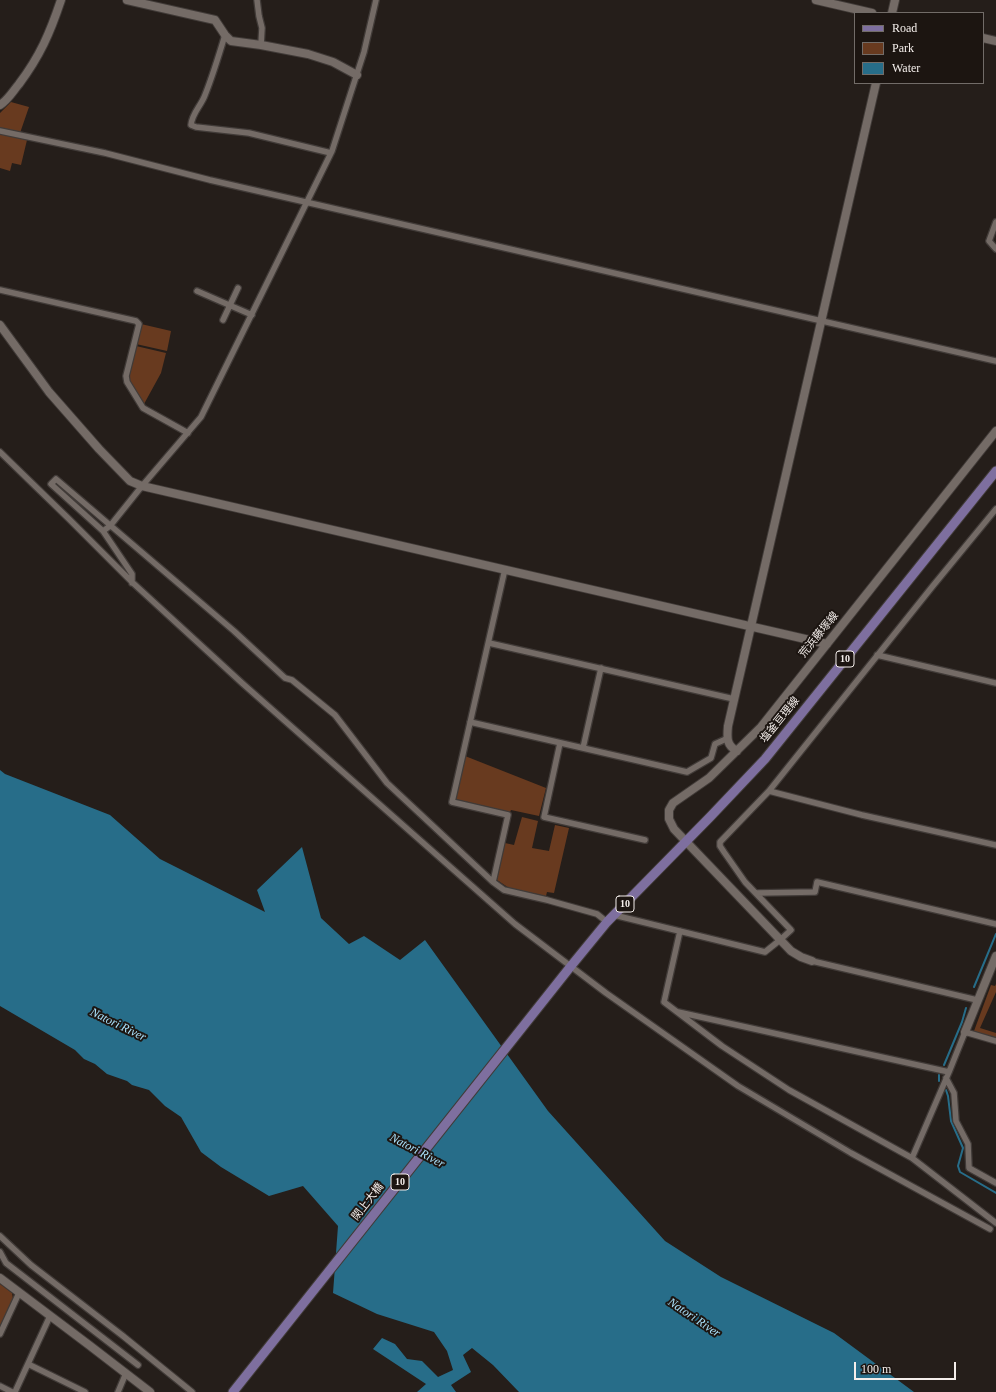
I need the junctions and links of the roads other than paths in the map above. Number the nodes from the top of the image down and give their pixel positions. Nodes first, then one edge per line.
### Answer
1 (61, 0) edge
2 (127, 0) edge
3 (257, 0) edge
4 (376, 0) edge
5 (816, 0) edge
6 (895, 0) edge
7 (868, 12) edge
8 (892, 12) edge
9 (225, 35) junction
10 (984, 38) edge
11 (996, 41) edge
12 (261, 45) junction
13 (357, 76) junction
14 (876, 84) edge
15 (0, 105) edge
16 (0, 131) edge
17 (331, 153) junction
18 (307, 202) junction
19 (996, 222) edge
20 (996, 249) edge
21 (238, 288) dead end
22 (0, 290) edge
23 (197, 291) dead end
24 (230, 306) junction
25 (252, 316) junction
26 (223, 320) dead end
27 (821, 320) junction
28 (0, 325) edge
29 (996, 361) edge
30 (996, 431) edge
31 (188, 433) junction
32 (0, 452) edge
33 (996, 470) edge
34 (142, 486) junction
35 (996, 509) edge
36 (110, 526) junction
37 (103, 531) junction
38 (505, 569) junction
39 (132, 582) junction
40 (750, 626) junction
41 (489, 643) junction
42 (827, 644) junction
43 (877, 655) junction
44 (601, 668) junction
45 (996, 683) edge
46 (734, 699) junction
47 (470, 722) junction
48 (726, 739) junction
49 (560, 743) junction
50 (583, 748) junction
51 (737, 751) junction
52 (769, 791) junction
53 (645, 840) dead end
54 (686, 840) junction
55 (996, 845) edge
56 (493, 882) junction
57 (756, 893) junction
58 (614, 915) junction
59 (607, 922) junction
60 (996, 924) edge
61 (680, 931) junction
62 (780, 940) junction
63 (996, 956) edge
64 (812, 962) joint
65 (569, 969) junction
66 (977, 1000) junction
67 (676, 1012) junction
68 (965, 1032) junction
69 (996, 1041) edge
70 (949, 1072) junction
71 (946, 1078) junction
72 (912, 1158) junction
73 (996, 1183) edge
74 (996, 1223) edge
75 (990, 1229) dead end
76 (0, 1236) edge
77 (0, 1252) edge
78 (0, 1278) edge
79 (19, 1293) junction
80 (50, 1316) junction
81 (0, 1334) edge
82 (28, 1364) junction
83 (138, 1365) dead end
84 (126, 1373) junction
85 (0, 1386) edge
86 (14, 1392) edge
87 (85, 1392) edge
88 (118, 1392) edge
89 (150, 1392) edge
90 (192, 1392) edge
91 (233, 1392) edge

1 - 15 street
2 - 9 street
3 - 12 street
4 - 13 street
5 - 7 street
6 - 8 street
9 - 12 street
9 - 17 street
10 - 11 street
12 - 13 street
13 - 17 street
14 - 27 street
16 - 18 street
17 - 18 street
18 - 25 street
18 - 27 street
19 - 20 street
21 - 24 street
22 - 31 street
23 - 24 street
24 - 25 street
24 - 26 street
25 - 31 street
27 - 29 street
27 - 40 street
28 - 34 street
30 - 42 street, 荒浜藤塚線
31 - 34 street
32 - 39 street
33 - 54 main road, 塩釜亘理線 / 10
34 - 36 street
34 - 38 street
35 - 43 street
36 - 37 street
36 - 37 street
36 - 56 street
37 - 39 street
38 - 40 street
38 - 41 street
39 - 65 street
40 - 42 street
40 - 46 street
41 - 44 street
41 - 47 street
42 - 51 street, 荒浜藤塚線
43 - 45 street
43 - 52 street
44 - 46 street
44 - 50 street
46 - 48 street
47 - 49 street
47 - 56 street
48 - 50 street
48 - 51 street
49 - 50 street
49 - 53 street
51 - 54 street, 荒浜藤塚線
52 - 55 street
52 - 57 street
54 - 58 main road, 塩釜亘理線 / 10
54 - 62 street
56 - 59 street
57 - 60 street
57 - 62 street
58 - 59 main road, 塩釜亘理線 / 10
58 - 61 street
59 - 65 main road, 塩釜亘理線 / 10
61 - 62 street
61 - 67 street
62 - 64 street
63 - 66 street
64 - 66 street
65 - 75 street
65 - 91 main road, 閖上大橋 / 10
66 - 68 street
67 - 70 street
67 - 72 street
68 - 69 street
68 - 70 street
70 - 71 street
71 - 72 street
71 - 73 street
72 - 74 street
76 - 90 street
77 - 83 street
78 - 79 street
79 - 80 street
79 - 81 street
80 - 82 street
80 - 84 street
82 - 86 street
82 - 87 street
84 - 88 street
84 - 89 street
85 - 86 street

